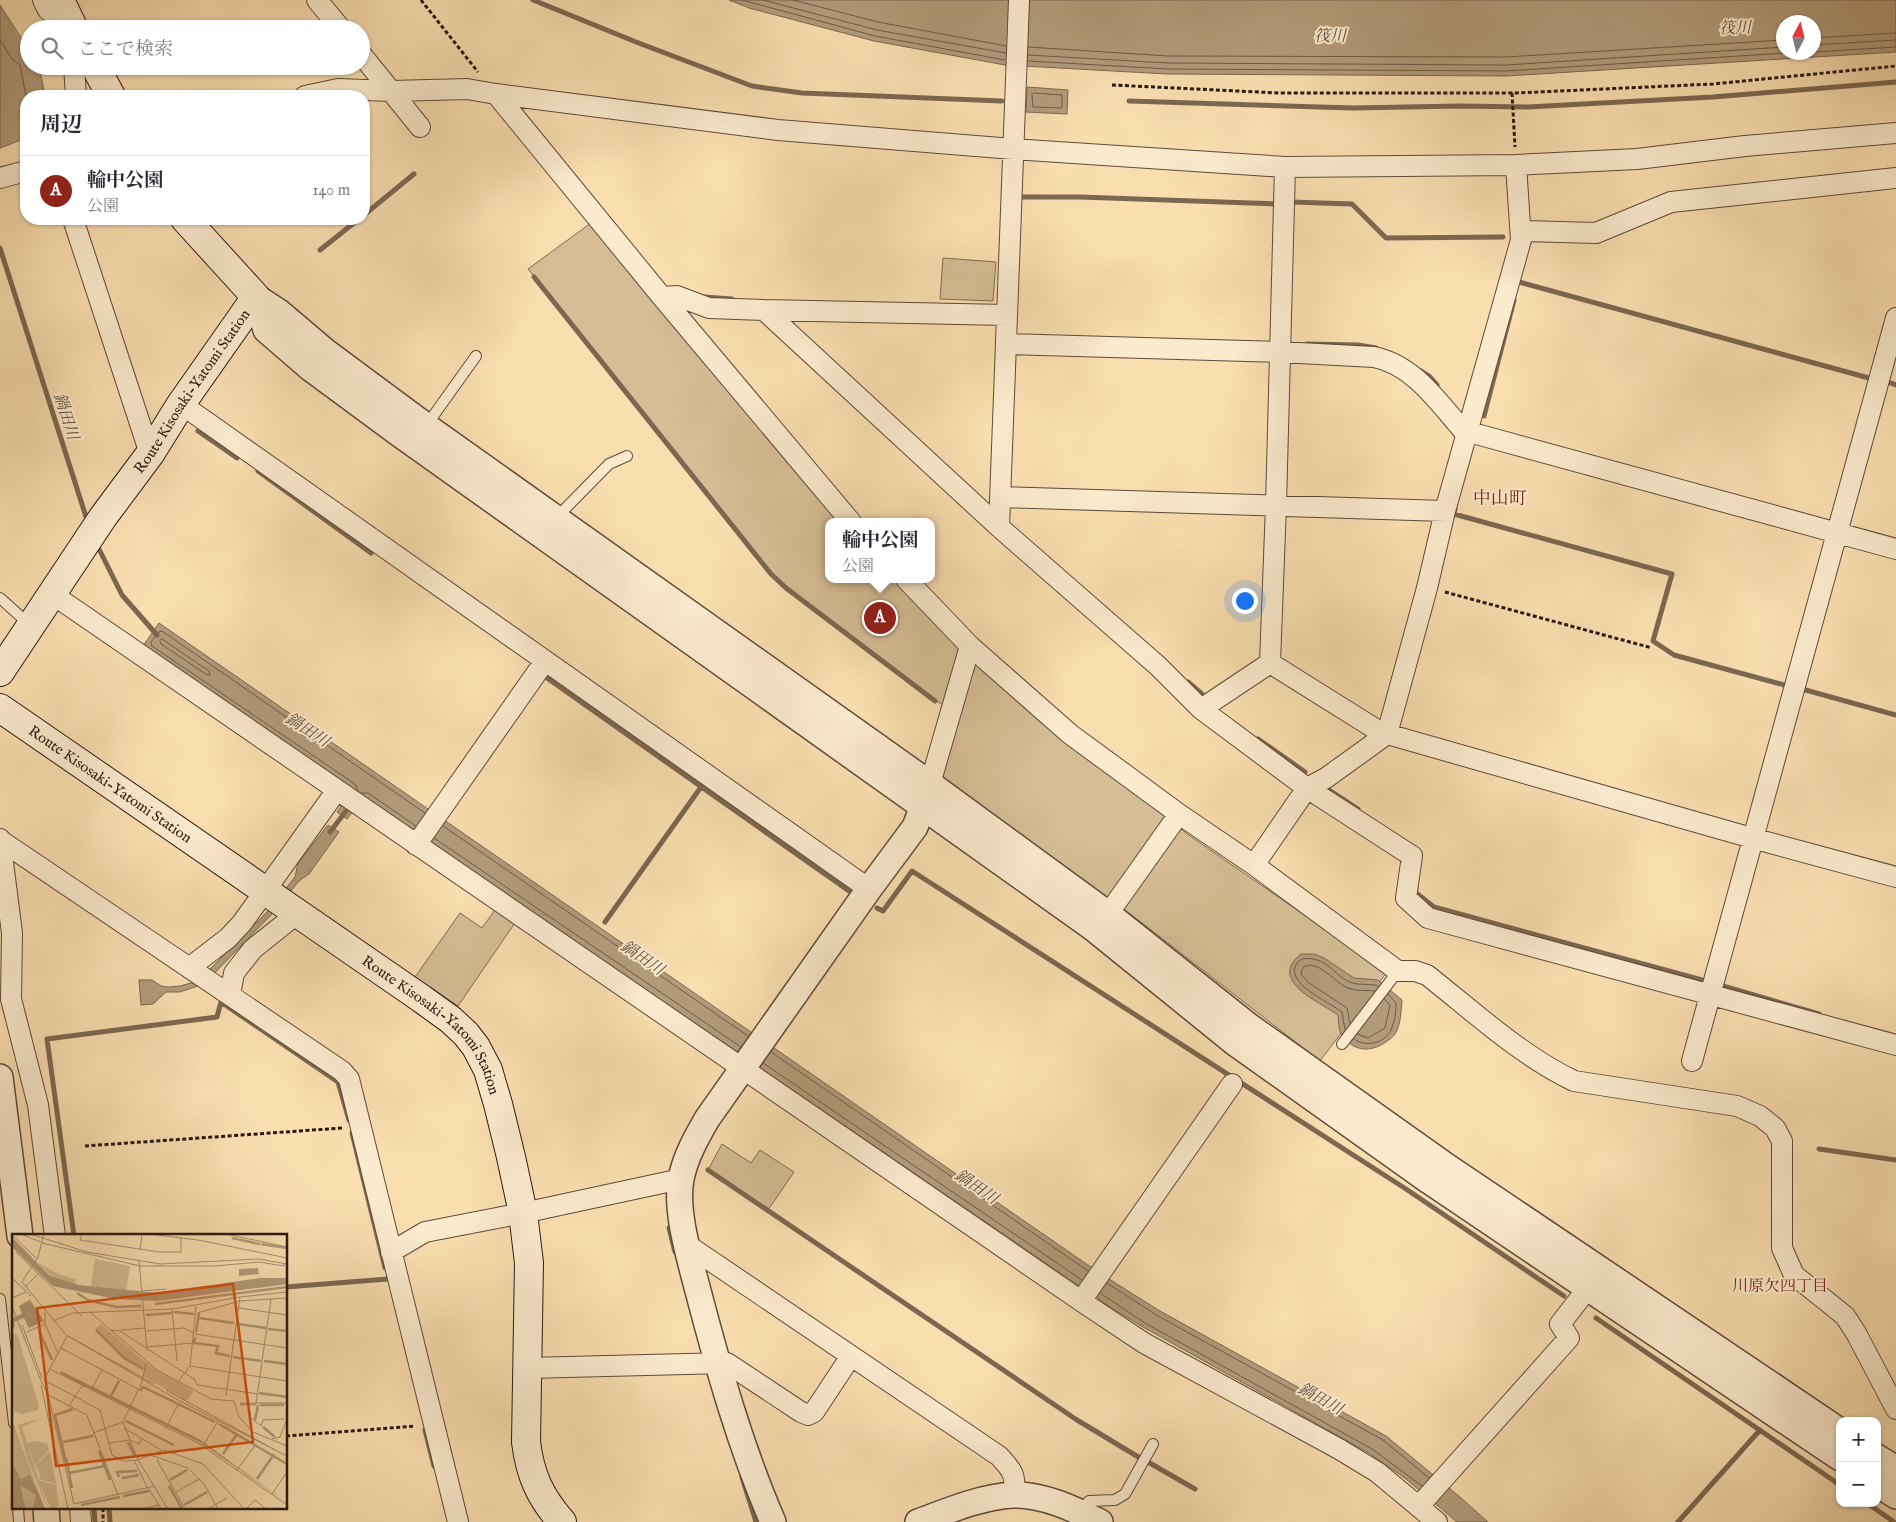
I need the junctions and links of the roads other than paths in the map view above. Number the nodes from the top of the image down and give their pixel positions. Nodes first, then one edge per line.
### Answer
1 (43, 0) edge
2 (60, 0) edge
3 (317, 0) edge
4 (1019, 0) edge
5 (62, 20) edge
6 (69, 20) edge
7 (334, 20) edge
8 (370, 65) edge
9 (75, 75) edge
10 (100, 75) edge
11 (76, 90) edge
12 (108, 90) edge
13 (330, 90) edge
14 (392, 91) junction
15 (496, 94) junction
16 (420, 127) dead end
17 (1896, 133) edge
18 (1013, 149) junction
19 (1516, 165) junction
20 (1286, 167) junction
21 (20, 173) edge
22 (0, 178) edge
23 (1896, 178) edge
24 (75, 225) edge
25 (190, 225) edge
26 (1521, 232) junction
27 (256, 297) junction
28 (662, 297) junction
29 (764, 310) junction
30 (1007, 315) junction
31 (1896, 318) edge
32 (1006, 344) junction
33 (1280, 352) junction
34 (476, 356) dead end
35 (181, 404) junction
36 (426, 426) junction
37 (1468, 434) junction
38 (150, 454) junction
39 (627, 456) dead end
40 (1000, 496) junction
41 (1276, 505) junction
42 (1445, 511) junction
43 (555, 518) junction
44 (848, 518) edge
45 (1000, 527) junction
46 (1836, 532) junction
47 (1896, 549) edge
48 (910, 583) edge
49 (52, 594) junction
50 (0, 598) edge
51 (31, 625) junction
52 (970, 646) junction
53 (545, 661) junction
54 (1270, 663) junction
55 (0, 672) edge
56 (0, 708) edge
57 (1201, 709) junction
58 (1386, 735) junction
59 (1308, 788) junction
60 (340, 792) junction
61 (927, 795) junction
62 (1179, 814) junction
63 (1752, 838) junction
64 (0, 840) edge
65 (418, 842) junction
66 (1254, 865) junction
67 (1896, 877) edge
68 (869, 889) junction
69 (280, 901) junction
70 (1108, 914) junction
71 (1394, 976) junction
72 (208, 980) junction
73 (1710, 994) junction
74 (1342, 1044) dead end
75 (1896, 1045) edge
76 (1692, 1061) dead end
77 (742, 1069) junction
78 (0, 1077) edge
79 (1232, 1084) dead end
80 (681, 1179) junction
81 (523, 1213) junction
82 (20, 1234) edge
83 (55, 1234) edge
84 (686, 1244) junction
85 (391, 1252) junction
86 (1588, 1288) junction
87 (1084, 1297) junction
88 (0, 1299) edge
89 (851, 1356) junction
90 (716, 1363) junction
91 (527, 1368) junction
92 (12, 1405) edge
93 (1896, 1409) edge
94 (1836, 1428) edge
95 (1153, 1444) dead end
96 (1836, 1455) edge
97 (1881, 1460) edge
98 (1896, 1469) edge
99 (1881, 1487) edge
100 (1014, 1495) junction
101 (1896, 1496) edge
102 (1422, 1503) junction
103 (1090, 1517) edge
104 (458, 1522) edge
105 (562, 1522) edge
106 (773, 1522) edge
107 (918, 1522) edge
108 (1436, 1522) edge

1 - 5 street
2 - 6 main road
3 - 7 street
4 - 18 street
8 - 14 street
9 - 11 street
10 - 12 main road
13 - 14 street
14 - 15 street
14 - 16 street
15 - 18 street
15 - 28 street
17 - 19 street
18 - 20 street
18 - 30 street
19 - 20 street
19 - 26 street
20 - 33 street
21 - 22 street
23 - 26 street
24 - 38 street
25 - 27 main road, Route Kisosaki-Yatomi Station
26 - 37 street
27 - 35 main road, Route Kisosaki-Yatomi Station
27 - 36 street
27 - 61 street
28 - 29 street
28 - 44 street
29 - 30 street
29 - 45 street
30 - 32 street
31 - 46 street
32 - 33 street
32 - 40 street
33 - 37 street
33 - 41 street
34 - 36 lane
35 - 38 main road, Route Kisosaki-Yatomi Station
35 - 53 street
36 - 43 street
37 - 42 street
37 - 46 street
38 - 49 main road, Route Kisosaki-Yatomi Station
39 - 43 lane
40 - 41 street
40 - 45 street
41 - 42 street
41 - 54 street
42 - 58 street
43 - 61 street
45 - 57 street
46 - 47 street
46 - 63 street
48 - 52 street
49 - 51 main road, Route Kisosaki-Yatomi Station
49 - 60 street
50 - 51 lane
51 - 55 main road, Route Kisosaki-Yatomi Station
52 - 61 street
52 - 62 street
53 - 65 street
53 - 68 street
54 - 57 street
54 - 58 street
56 - 69 main road, Route Kisosaki-Yatomi Station
57 - 59 street
58 - 59 street
58 - 63 street
59 - 66 street
59 - 73 street
60 - 65 street
60 - 69 street
61 - 68 street
61 - 70 street
61 - 86 street
62 - 66 street
62 - 70 street
63 - 67 street
63 - 73 street
64 - 72 street
64 - 83 street
65 - 77 street
66 - 71 street
68 - 77 street
69 - 72 street
69 - 72 street
69 - 81 main road, Route Kisosaki-Yatomi Station
70 - 94 street
71 - 74 lane
71 - 93 street
72 - 85 street
73 - 75 street
73 - 76 street
77 - 80 street
77 - 87 street
78 - 82 street
79 - 87 street
80 - 81 street
80 - 84 street
81 - 85 street
81 - 91 main road, Route Kisosaki-Yatomi Station
84 - 89 street
84 - 90 street
85 - 104 street
86 - 96 street
86 - 102 street
87 - 102 street
88 - 92 lane
89 - 90 street
89 - 100 street
90 - 91 street
90 - 106 street
91 - 105 main road, Route Kisosaki-Yatomi Station
95 - 103 lane
97 - 98 street
99 - 101 street
100 - 103 street
100 - 107 street
102 - 108 street

